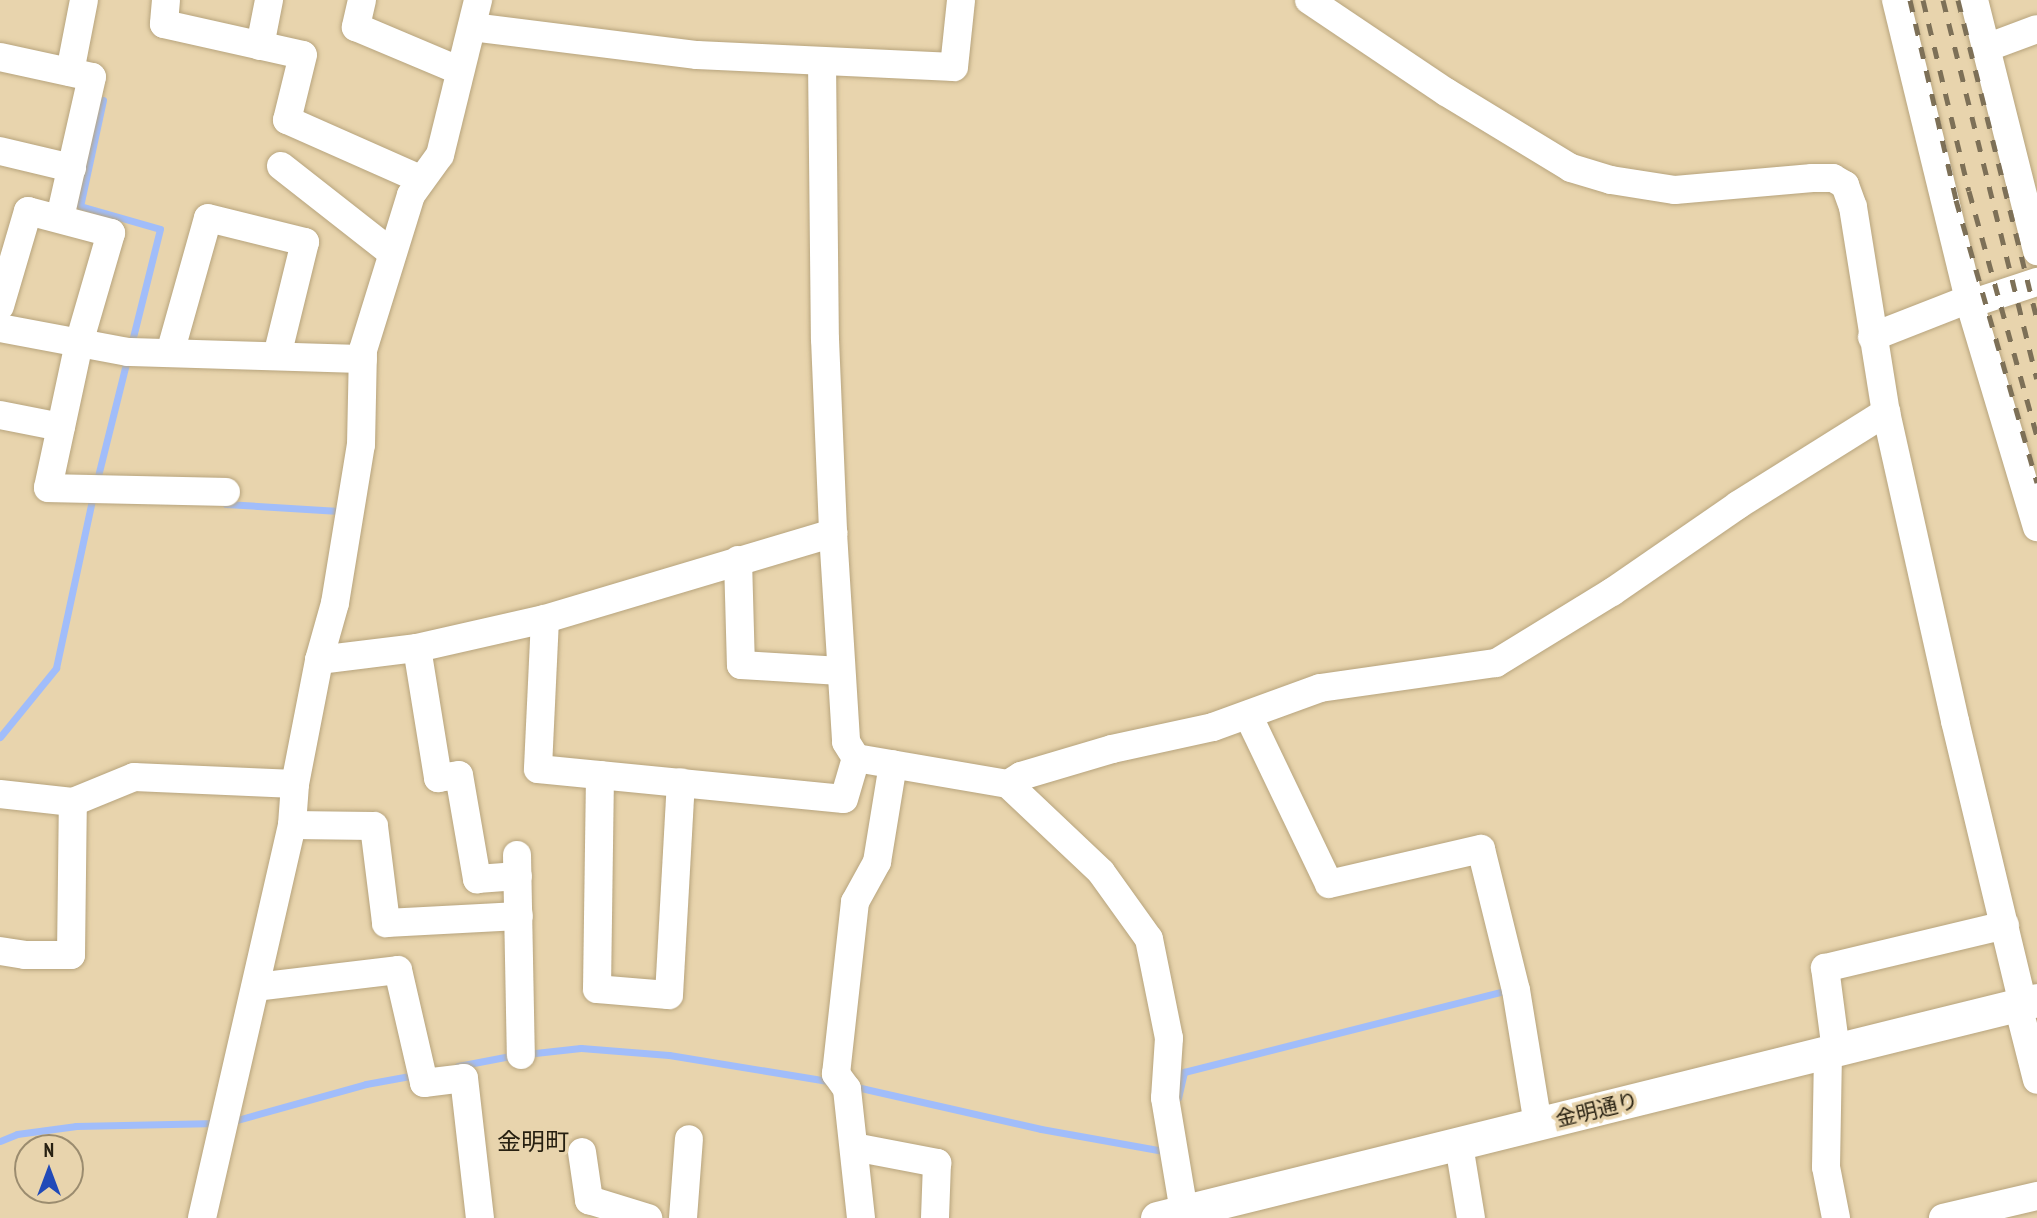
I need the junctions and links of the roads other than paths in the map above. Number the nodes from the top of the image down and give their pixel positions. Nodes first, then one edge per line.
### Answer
1 (84, 0) edge
2 (166, 0) edge
3 (269, 0) edge
4 (362, 0) edge
5 (961, 0) edge
6 (1309, 0) edge
7 (1896, 0) edge
8 (1975, 0) edge
9 (475, 13) edge
10 (2037, 29) edge
11 (260, 46) junction
12 (1986, 48) junction
13 (0, 57) edge
14 (822, 61) junction
15 (460, 71) junction
16 (70, 72) junction
17 (0, 151) edge
18 (281, 166) dead end
19 (72, 168) junction
20 (420, 179) junction
21 (60, 218) junction
22 (2037, 251) edge
23 (392, 253) junction
24 (2037, 282) edge
25 (1969, 302) junction
26 (0, 306) edge
27 (0, 328) edge
28 (1872, 337) junction
29 (79, 343) junction
30 (170, 353) junction
31 (277, 356) junction
32 (363, 359) junction
33 (1886, 412) junction
34 (0, 415) edge
35 (61, 426) junction
36 (226, 492) dead end
37 (2037, 527) edge
38 (833, 533) junction
39 (738, 560) junction
40 (545, 619) junction
41 (417, 648) junction
42 (319, 660) junction
43 (841, 671) junction
44 (1248, 715) junction
45 (856, 758) junction
46 (893, 764) junction
47 (600, 775) junction
48 (681, 782) junction
49 (1007, 784) junction
50 (295, 785) junction
51 (0, 794) edge
52 (73, 803) junction
53 (292, 825) junction
54 (519, 916) junction
55 (2005, 925) junction
56 (0, 951) edge
57 (256, 987) junction
58 (2026, 1003) edge
59 (1832, 1052) junction
60 (521, 1055) dead end
61 (2037, 1080) edge
62 (1538, 1125) junction
63 (689, 1139) dead end
64 (1459, 1145) junction
65 (854, 1147) junction
66 (582, 1152) dead end
67 (2037, 1196) edge
68 (1175, 1216) edge
69 (202, 1218) edge
70 (480, 1218) edge
71 (648, 1218) edge
72 (683, 1218) edge
73 (861, 1218) edge
74 (935, 1218) edge
75 (1471, 1218) edge
76 (1836, 1218) edge
77 (1943, 1218) edge

1 - 16 street
2 - 11 street
3 - 11 street
4 - 15 street
5 - 14 street
6 - 28 street
7 - 25 street
8 - 12 street
9 - 14 street
9 - 15 street
10 - 12 street
11 - 20 street
12 - 22 street
13 - 16 street
14 - 38 street
15 - 20 street
16 - 19 street
17 - 19 street
18 - 23 street
19 - 21 street
20 - 23 street
21 - 26 street
21 - 29 street
23 - 32 street
24 - 25 street
25 - 28 street
25 - 37 street
27 - 29 street
28 - 33 street
29 - 30 street
29 - 35 street
30 - 31 street
30 - 31 street
31 - 32 street
32 - 42 street
33 - 44 street
33 - 55 street
34 - 35 street
35 - 36 street
38 - 39 street
38 - 43 street
39 - 40 street
39 - 43 street
40 - 41 street
40 - 47 street
41 - 42 street
41 - 54 street
42 - 50 street
43 - 45 street
44 - 49 street
44 - 62 street
45 - 46 street
45 - 48 street
46 - 49 street
46 - 65 street
47 - 48 street
47 - 48 street
49 - 68 street
50 - 52 street
50 - 53 street
51 - 52 street
52 - 56 street
53 - 54 street
53 - 57 street
54 - 60 street
55 - 58 street
55 - 59 street
57 - 69 street
57 - 70 street
58 - 59 street, 金明通り
58 - 61 street
59 - 62 street, 金明通り
59 - 76 street
62 - 64 street, 金明通り
63 - 72 street
64 - 68 street, 金明通り
64 - 75 street
65 - 73 street
65 - 74 street
66 - 71 street
67 - 77 street

